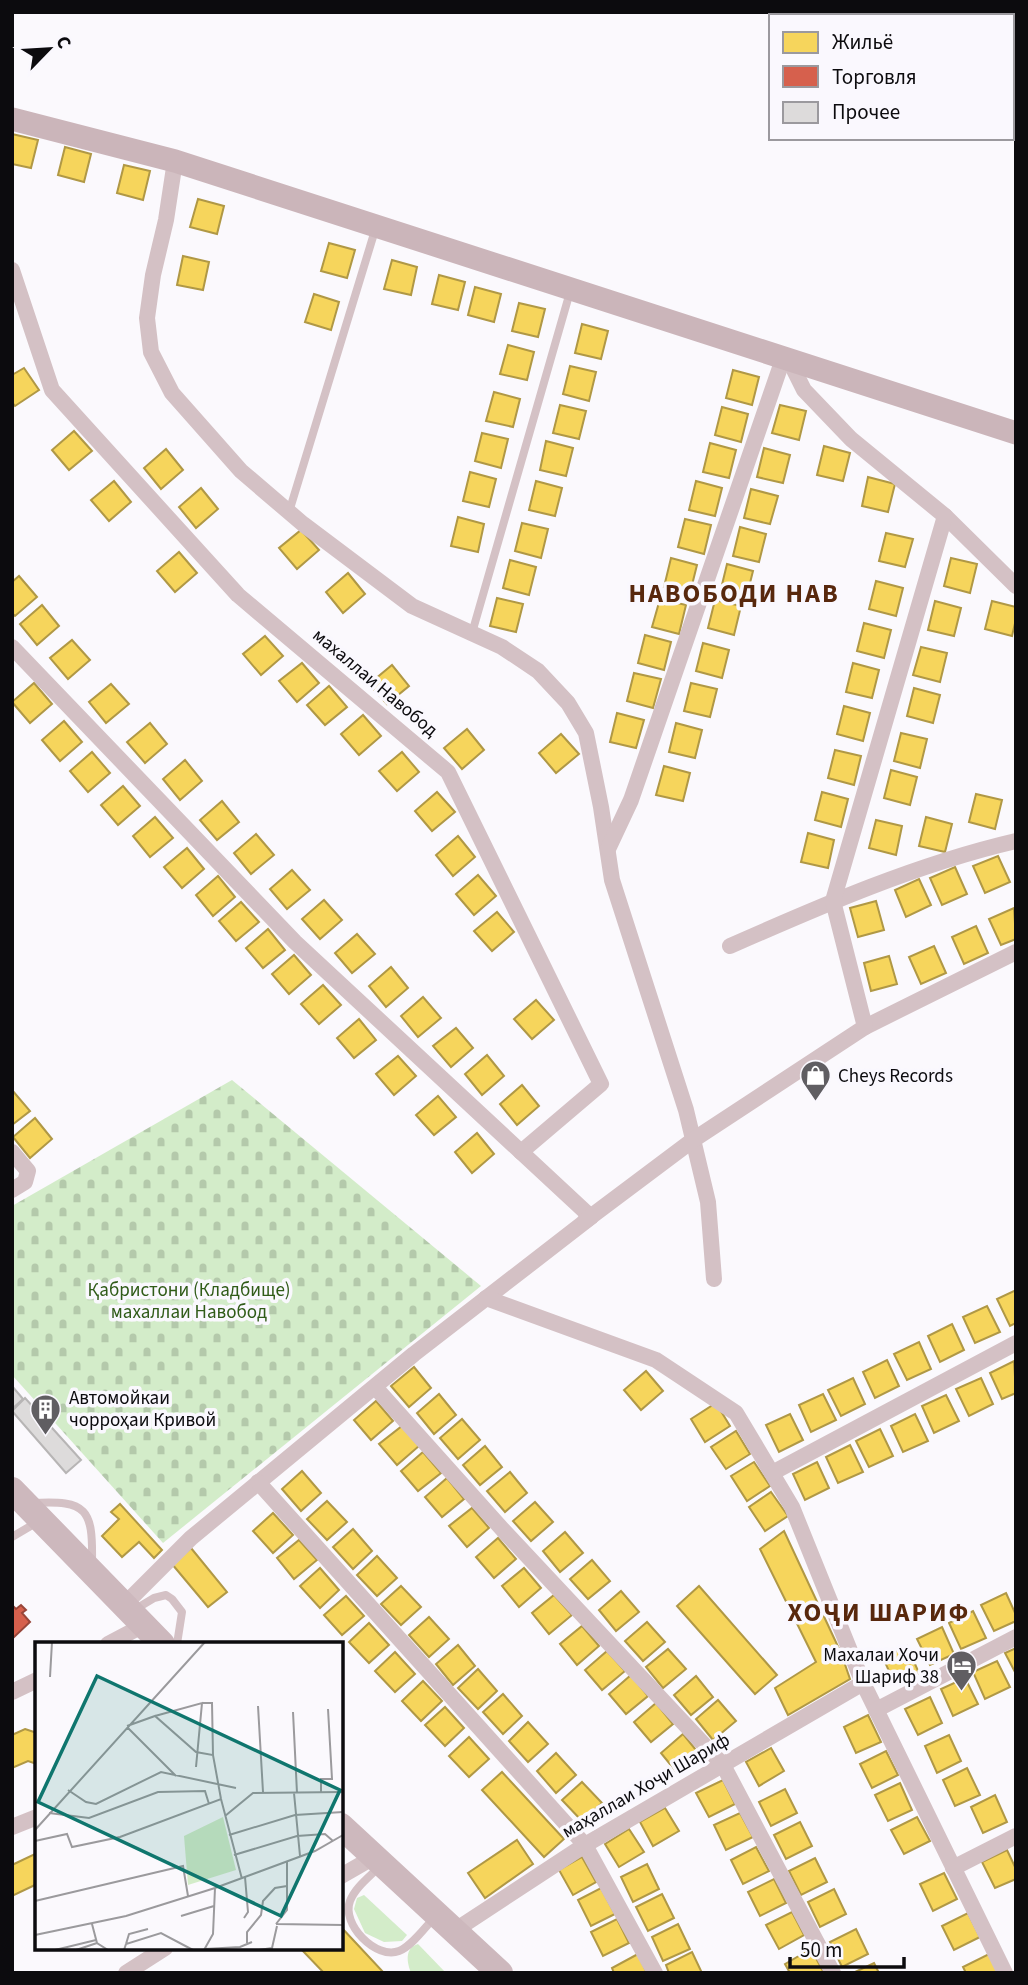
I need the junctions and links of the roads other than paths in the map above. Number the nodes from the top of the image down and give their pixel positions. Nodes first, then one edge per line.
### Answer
1 (12, 119) edge
2 (175, 161) junction
3 (377, 226) junction
4 (12, 270) edge
5 (571, 289) junction
6 (786, 357) junction
7 (1016, 433) edge
8 (289, 512) junction
9 (945, 516) junction
10 (1016, 586) edge
11 (472, 633) junction
12 (12, 647) edge
13 (1016, 841) edge
14 (608, 849) junction
15 (833, 901) junction
16 (730, 946) dead end
17 (1016, 951) edge
18 (865, 1027) junction
19 (693, 1140) junction
20 (12, 1152) edge
21 (521, 1152) junction
22 (12, 1190) edge
23 (588, 1219) junction
24 (714, 1279) dead end
25 (486, 1298) junction
26 (1016, 1343) edge
27 (375, 1387) junction
28 (772, 1473) junction
29 (258, 1482) junction
30 (27, 1504) edge
31 (12, 1537) edge
32 (92, 1572) junction
33 (141, 1621) edge
34 (1016, 1637) edge
35 (111, 1642) edge
36 (177, 1642) edge
37 (35, 1681) edge
38 (863, 1684) junction
39 (12, 1692) edge
40 (876, 1710) junction
41 (723, 1765) junction
42 (35, 1818) edge
43 (12, 1828) edge
44 (343, 1828) edge
45 (1016, 1836) edge
46 (585, 1845) junction
47 (378, 1860) junction
48 (953, 1868) junction
49 (343, 1875) edge
50 (445, 1923) junction
51 (162, 1950) edge
52 (125, 1973) edge
53 (499, 1973) edge
54 (655, 1973) edge
55 (833, 1973) edge
56 (1005, 1973) edge

1 - 2 street
2 - 3 street
2 - 8 street
3 - 5 street
3 - 8 lane
4 - 21 street, махаллаи Навобод
5 - 6 street
5 - 11 lane
6 - 7 street
6 - 9 street
6 - 14 street
8 - 11 street
9 - 10 street
9 - 15 street
11 - 14 street
12 - 21 street
13 - 15 street
14 - 19 street
15 - 16 street
15 - 18 street
17 - 18 street
18 - 19 street
19 - 23 street
19 - 24 street
20 - 22 street
21 - 23 street
23 - 25 street
25 - 27 street
25 - 28 street
26 - 28 street
27 - 29 street
27 - 41 street
28 - 38 street
29 - 33 street
29 - 46 street
30 - 31 lane
30 - 32 main road
30 - 32 lane
32 - 33 main road
33 - 35 street
33 - 36 lane
34 - 40 street
37 - 39 street
38 - 40 street
38 - 41 street, маҳаллаи Хоҷи Шариф
40 - 48 street
41 - 46 street, маҳаллаи Хоҷи Шариф
41 - 55 street
42 - 43 street
44 - 47 main road
45 - 48 street
46 - 50 street, маҳаллаи Хоҷи Шариф
46 - 54 street
47 - 49 street
47 - 50 main road
47 - 50 lane
48 - 56 street
50 - 53 main road
51 - 52 street

